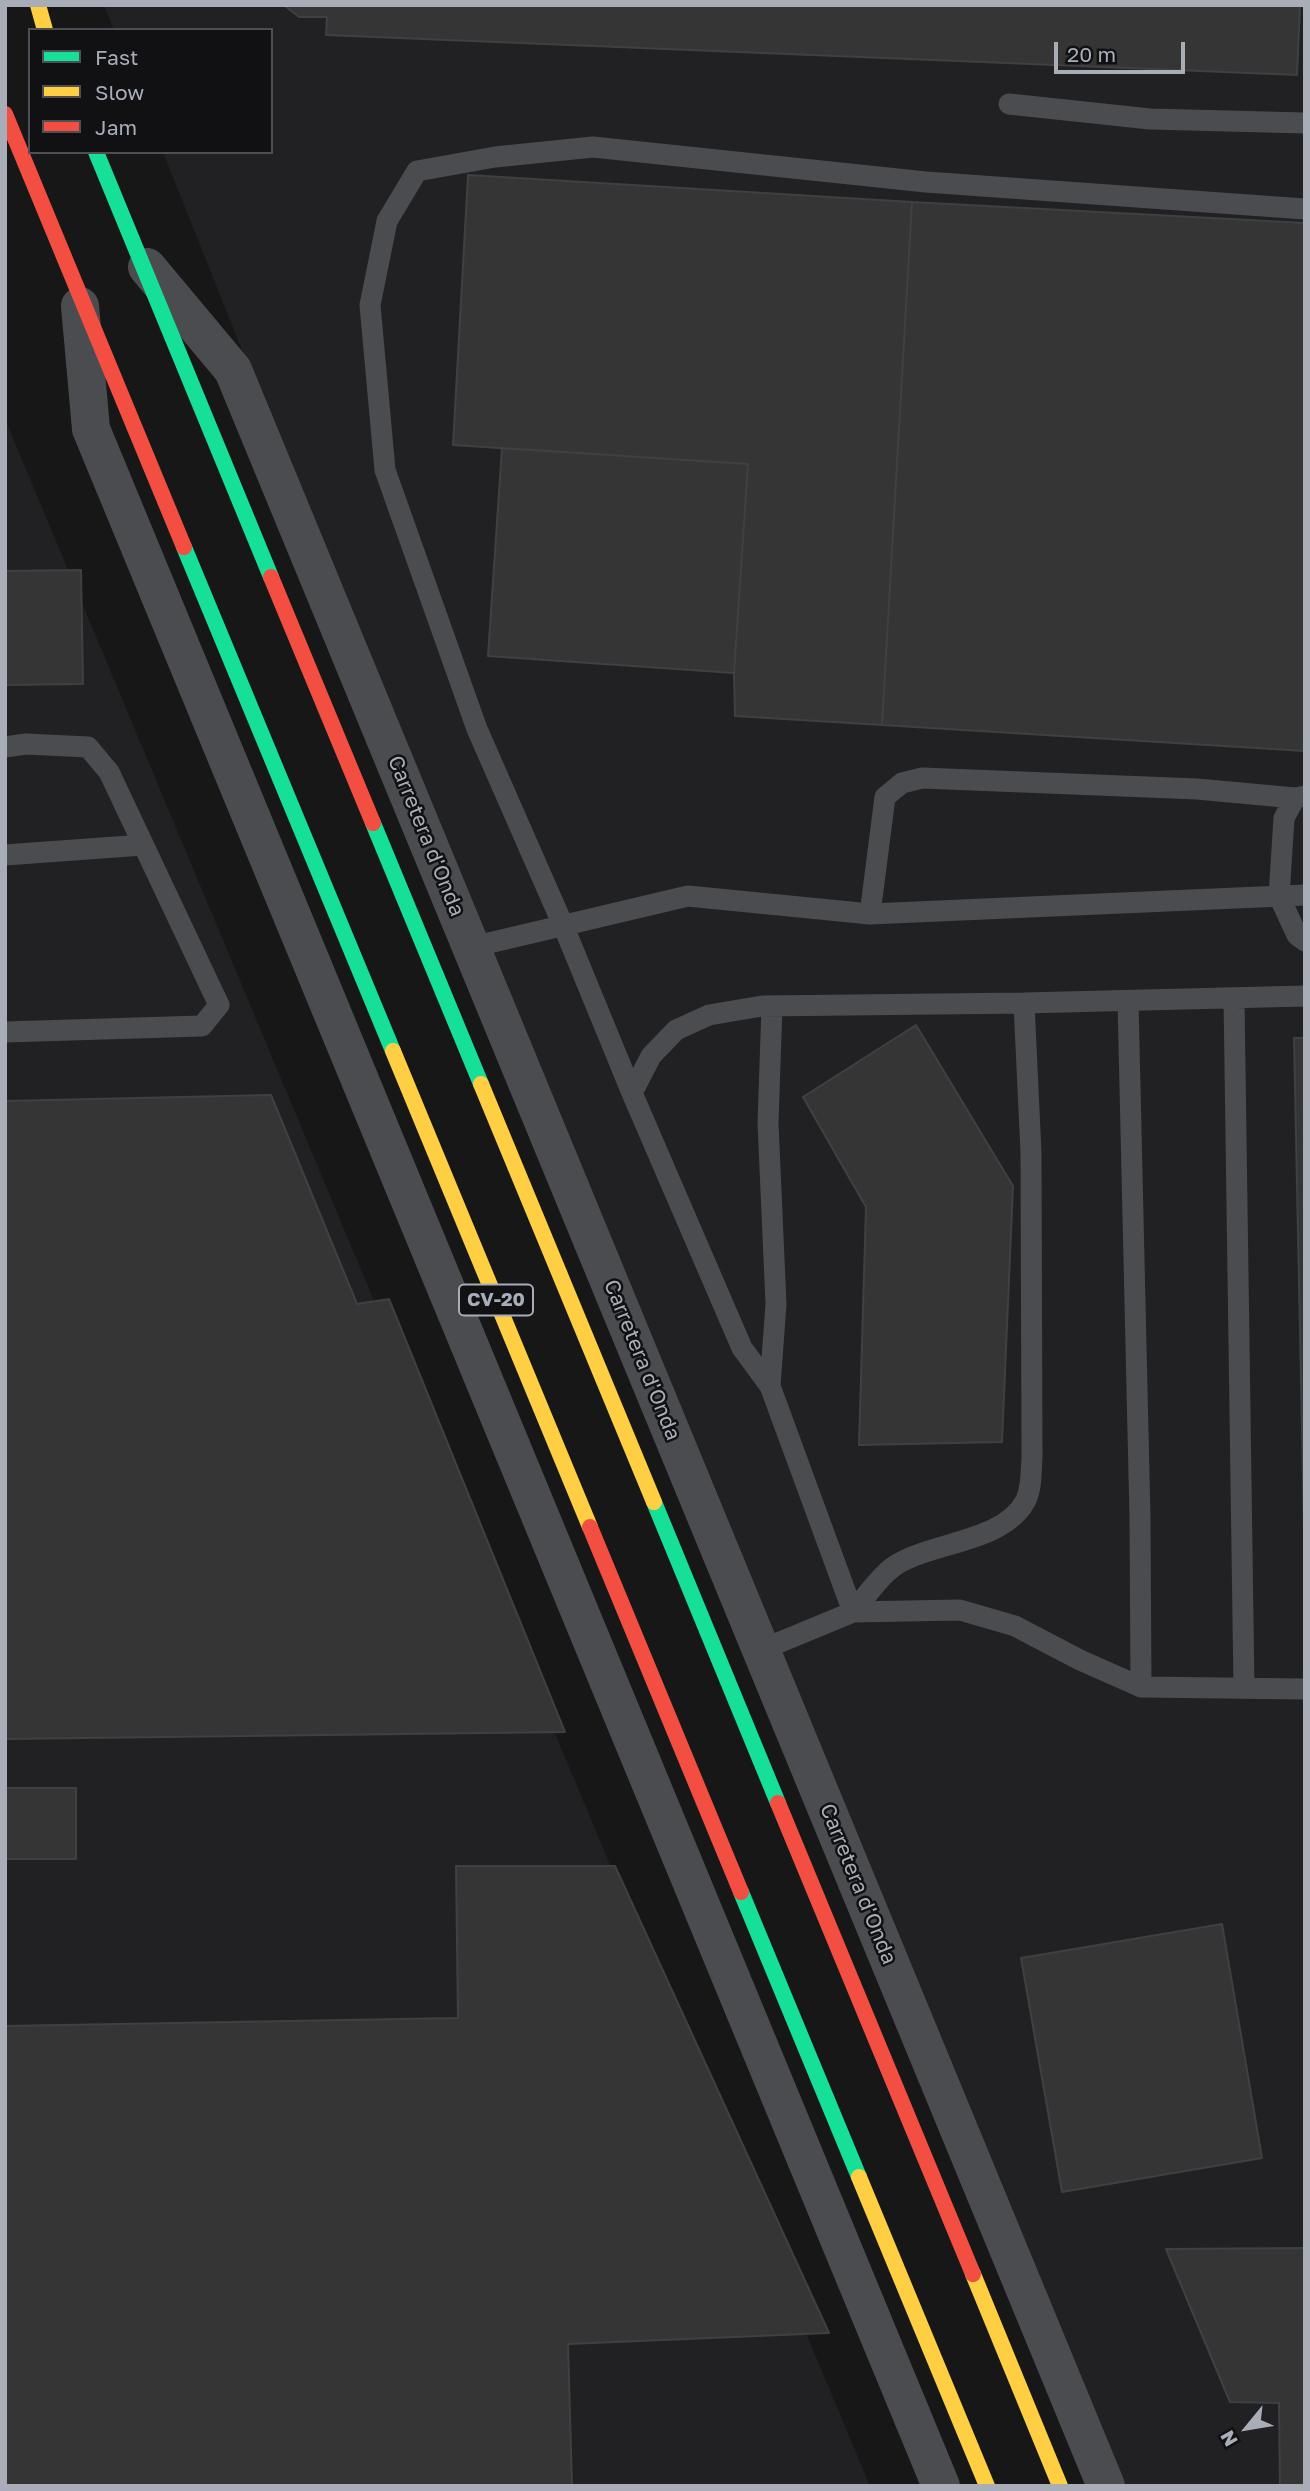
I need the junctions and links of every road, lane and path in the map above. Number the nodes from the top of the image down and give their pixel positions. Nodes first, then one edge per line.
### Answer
1 (38, 5) edge
2 (44, 28) edge
3 (1009, 104) dead end
4 (5, 114) edge
5 (1305, 122) edge
6 (97, 154) edge
7 (1305, 209) edge
8 (139, 258) junction
9 (78, 290) junction
10 (5, 747) edge
11 (1300, 797) edge
12 (143, 845) junction
13 (5, 855) edge
14 (1305, 894) edge
15 (1279, 896) junction
16 (870, 914) junction
17 (563, 925) junction
18 (1305, 941) edge
19 (472, 947) junction
20 (1305, 996) edge
21 (1234, 998) junction
22 (1128, 1001) junction
23 (1024, 1003) junction
24 (772, 1006) junction
25 (5, 1032) edge
26 (632, 1093) junction
27 (770, 1386) junction
28 (853, 1612) junction
29 (761, 1650) junction
30 (1141, 1687) junction
31 (1244, 1688) junction
32 (1305, 1689) edge
33 (941, 2486) edge
34 (987, 2486) edge
35 (1060, 2486) edge
36 (1107, 2486) edge

1 - 2 main road
3 - 5 lane
4 - 9 main road, CV-20
6 - 8 main road, Carretera d'Onda / CV-20
7 - 17 lane
8 - 19 street, Carretera d'Onda
8 - 35 main road, Carretera d'Onda / CV-20
9 - 33 street
9 - 34 main road, CV-20
10 - 12 lane
11 - 15 lane
11 - 16 lane
12 - 13 lane
12 - 25 lane
14 - 15 lane
15 - 16 lane
15 - 18 lane
16 - 17 lane
17 - 19 lane
17 - 26 lane
19 - 29 street, Carretera d'Onda
20 - 21 lane
21 - 22 lane
21 - 31 lane
22 - 23 lane
22 - 30 lane
23 - 24 lane
23 - 28 lane
24 - 26 lane
24 - 27 lane
26 - 27 lane
27 - 28 lane
28 - 29 lane
28 - 30 lane
29 - 36 street, Carretera d'Onda
30 - 31 lane
31 - 32 lane

